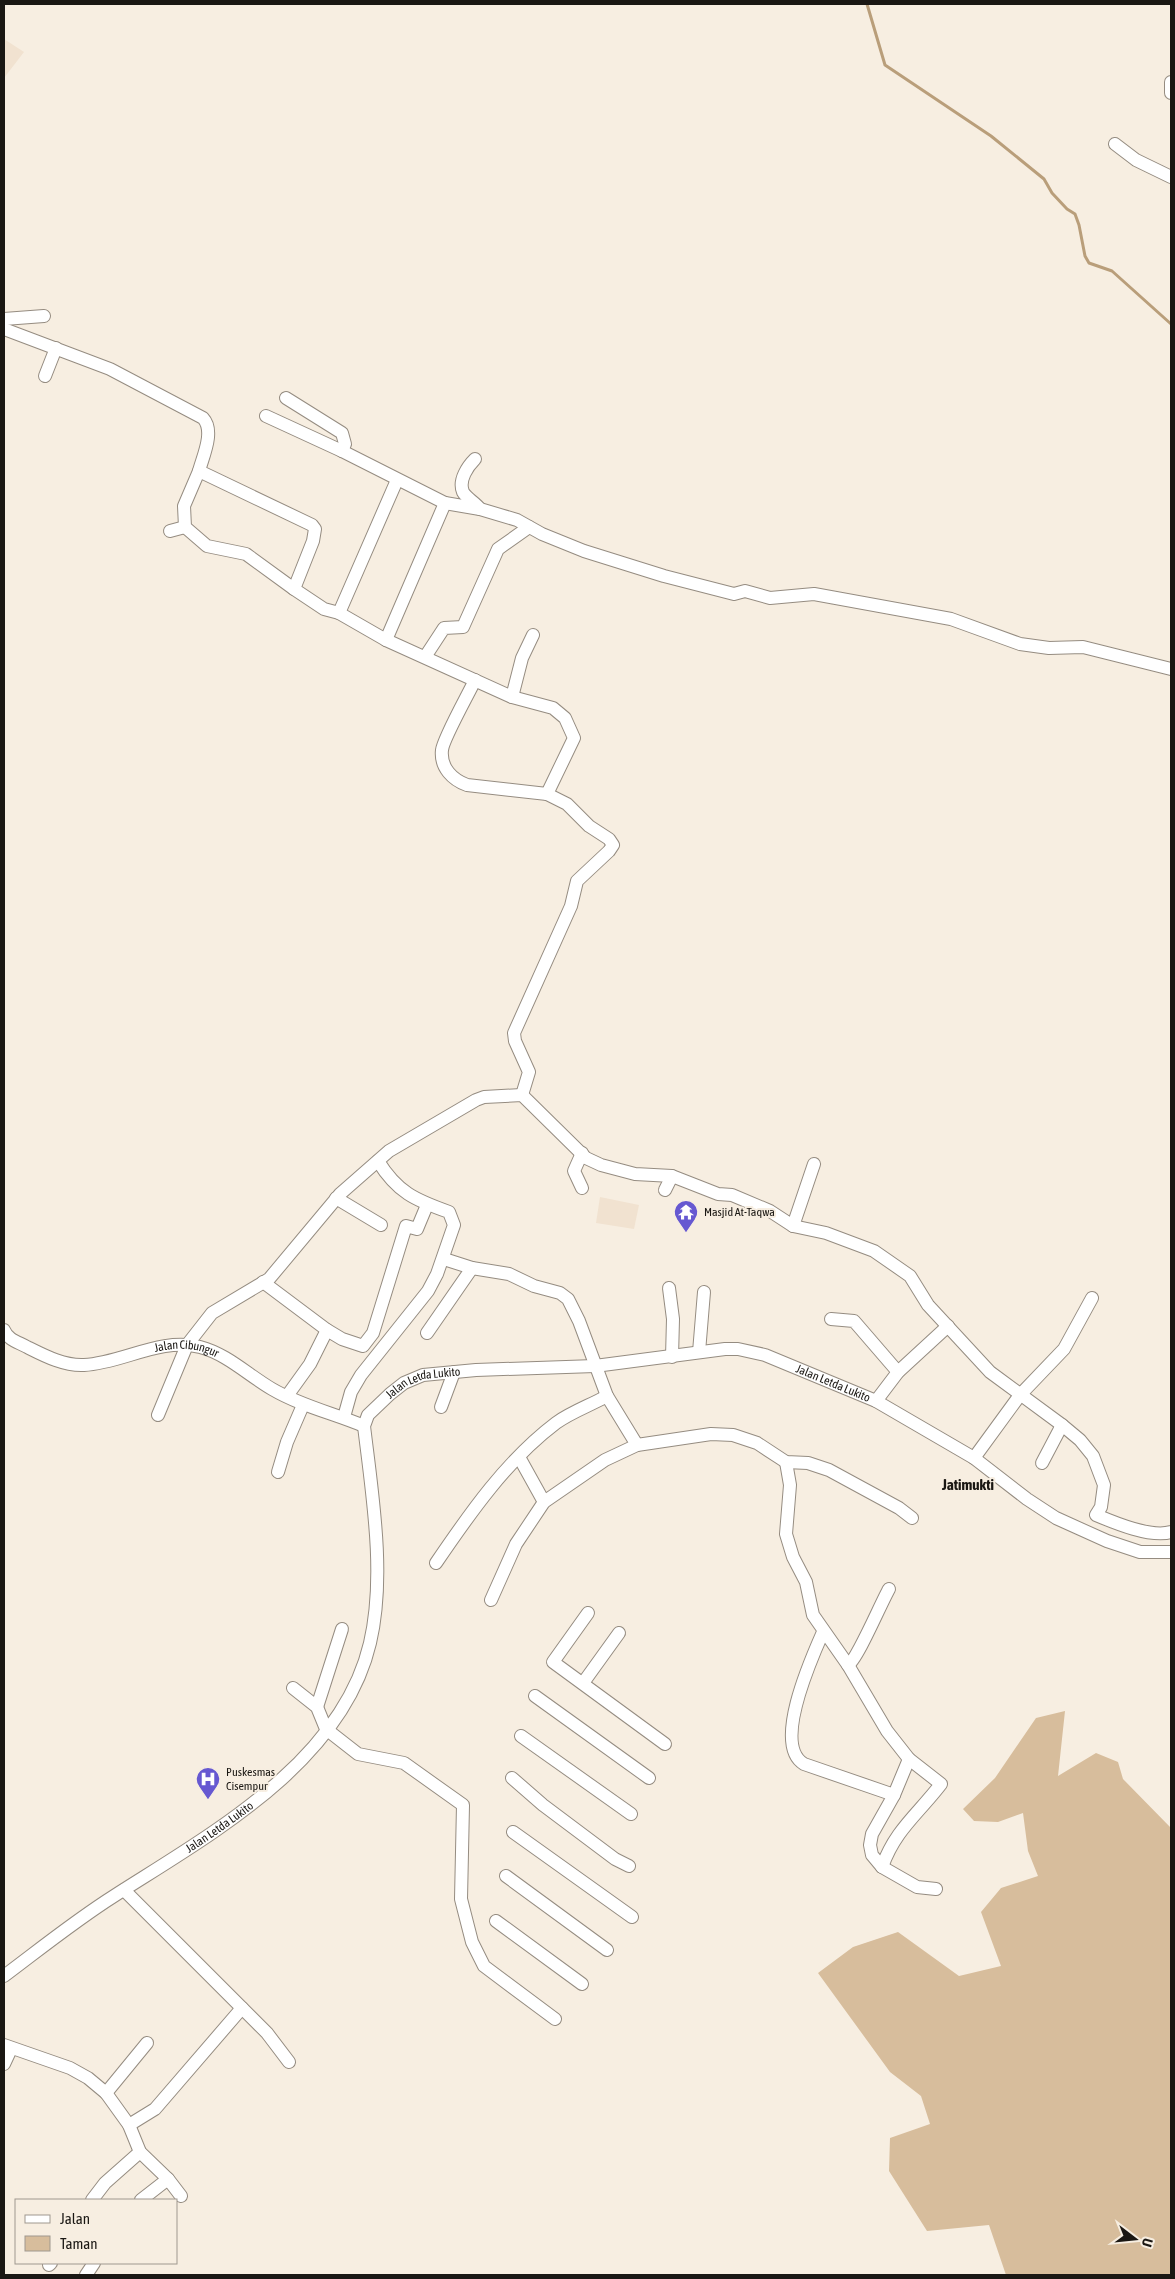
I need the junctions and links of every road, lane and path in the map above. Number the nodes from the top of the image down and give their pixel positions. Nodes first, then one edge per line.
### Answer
1 (1171, 82) edge
2 (1171, 93) edge
3 (1115, 144) dead end
4 (1171, 177) edge
5 (44, 316) dead end
6 (4, 319) edge
7 (4, 329) edge
8 (56, 348) junction
9 (45, 376) dead end
10 (286, 398) dead end
11 (266, 416) dead end
12 (342, 451) junction
13 (475, 458) dead end
14 (199, 472) junction
15 (397, 480) junction
16 (446, 503) junction
17 (480, 509) junction
18 (529, 526) junction
19 (185, 527) junction
20 (170, 531) dead end
21 (294, 589) junction
22 (339, 613) junction
23 (533, 635) dead end
24 (386, 640) junction
25 (425, 657) junction
26 (1171, 669) edge
27 (475, 680) junction
28 (512, 697) junction
29 (547, 794) junction
30 (522, 1095) junction
31 (582, 1153) junction
32 (378, 1161) junction
33 (814, 1164) dead end
34 (672, 1176) junction
35 (582, 1188) dead end
36 (664, 1190) dead end
37 (336, 1198) junction
38 (427, 1204) junction
39 (381, 1225) dead end
40 (793, 1226) junction
41 (444, 1259) junction
42 (472, 1268) junction
43 (263, 1282) junction
44 (669, 1288) dead end
45 (704, 1292) dead end
46 (1092, 1298) dead end
47 (831, 1319) dead end
48 (948, 1326) junction
49 (4, 1330) edge
50 (328, 1330) junction
51 (427, 1333) dead end
52 (187, 1345) junction
53 (700, 1352) junction
54 (672, 1357) junction
55 (595, 1366) junction
56 (454, 1372) junction
57 (898, 1372) junction
58 (1020, 1395) junction
59 (287, 1396) junction
60 (607, 1396) junction
61 (876, 1401) junction
62 (303, 1405) junction
63 (441, 1407) dead end
64 (158, 1415) dead end
65 (344, 1417) junction
66 (1062, 1425) junction
67 (364, 1426) junction
68 (637, 1445) junction
69 (519, 1457) junction
70 (974, 1458) junction
71 (786, 1462) junction
72 (1042, 1463) dead end
73 (278, 1472) dead end
74 (544, 1502) junction
75 (1096, 1515) junction
76 (912, 1518) dead end
77 (1171, 1532) edge
78 (1090, 1533) junction
79 (1171, 1552) edge
80 (436, 1563) dead end
81 (889, 1589) dead end
82 (491, 1600) dead end
83 (588, 1613) dead end
84 (342, 1629) dead end
85 (823, 1632) junction
86 (619, 1633) dead end
87 (848, 1665) junction
88 (583, 1683) junction
89 (293, 1688) dead end
90 (535, 1696) dead end
91 (317, 1707) junction
92 (326, 1729) junction
93 (521, 1736) dead end
94 (665, 1744) dead end
95 (909, 1760) junction
96 (512, 1778) dead end
97 (648, 1778) dead end
98 (528, 1790) junction
99 (894, 1795) junction
100 (631, 1814) dead end
101 (513, 1832) dead end
102 (882, 1867) junction
103 (506, 1876) dead end
104 (936, 1889) dead end
105 (124, 1890) junction
106 (632, 1917) dead end
107 (496, 1921) dead end
108 (607, 1950) dead end
109 (4, 1976) edge
110 (582, 1984) dead end
111 (242, 2008) junction
112 (555, 2019) dead end
113 (147, 2043) dead end
114 (7, 2047) edge
115 (289, 2062) dead end
116 (4, 2064) edge
117 (106, 2094) junction
118 (129, 2125) junction
119 (140, 2152) junction
120 (168, 2178) junction
121 (180, 2196) dead end
122 (93, 2199) edge
123 (142, 2199) edge
124 (93, 2264) edge
125 (86, 2275) edge

1 - 2 street
3 - 4 street
5 - 6 street
7 - 8 street
8 - 9 street
8 - 14 street
10 - 12 street
11 - 12 street
12 - 15 street
13 - 17 street
14 - 19 street
14 - 21 street
15 - 16 street
15 - 22 street
16 - 17 street
16 - 24 street
17 - 18 street
18 - 25 street
18 - 26 street
19 - 20 street
19 - 21 street
21 - 22 street
22 - 24 street
23 - 28 street
24 - 25 street
25 - 27 street
27 - 28 street
27 - 29 street
28 - 29 street
29 - 30 street
30 - 31 street
30 - 32 street
31 - 34 street
31 - 35 street
32 - 37 street
32 - 38 street
33 - 40 street
34 - 36 street
34 - 40 street
37 - 39 street
37 - 43 street
38 - 41 street
38 - 50 street
40 - 48 street
41 - 42 street
41 - 65 street
42 - 51 street
42 - 55 street
43 - 50 street
43 - 52 street
44 - 54 street
45 - 53 street
46 - 58 street
47 - 57 street
48 - 57 street
48 - 58 street
49 - 52 street, Jalan Cibungur
50 - 59 street
52 - 59 street, Jalan Cibungur
52 - 64 street
53 - 54 street, Jalan Letda Lukito
53 - 61 street, Jalan Letda Lukito
54 - 55 street, Jalan Letda Lukito
55 - 56 street, Jalan Letda Lukito
55 - 60 street
56 - 63 street
56 - 67 street, Jalan Letda Lukito
57 - 61 street
58 - 66 street
58 - 70 street
59 - 62 street, Jalan Cibungur
60 - 68 street
60 - 69 street
61 - 70 street, Jalan Letda Lukito
62 - 65 street, Jalan Cibungur
62 - 73 street
65 - 67 street, Jalan Cibungur
66 - 72 street
66 - 75 street
67 - 92 street, Jalan Letda Lukito
68 - 71 street
68 - 74 street
69 - 74 street
69 - 80 street
70 - 78 street, Jalan Letda Lukito
71 - 76 street
71 - 85 street
74 - 82 street
75 - 77 street
75 - 78 street
78 - 79 street, Jalan Letda Lukito
81 - 87 street
83 - 88 street
84 - 91 street
85 - 87 street
85 - 99 street
86 - 88 street
87 - 95 street
88 - 94 street
89 - 91 street
90 - 97 street
91 - 92 street
92 - 105 street, Jalan Letda Lukito
92 - 112 street
93 - 100 street
95 - 99 street
95 - 102 street
96 - 98 street
98 - 98 street
99 - 102 street
101 - 106 street
102 - 104 street
103 - 108 street
105 - 109 street, Jalan Letda Lukito
105 - 111 street
107 - 110 street
111 - 115 street
111 - 118 street
113 - 117 street
114 - 116 street
114 - 117 street
117 - 118 street
118 - 119 street
119 - 120 street
119 - 122 street
120 - 121 street
120 - 123 street
124 - 125 street

